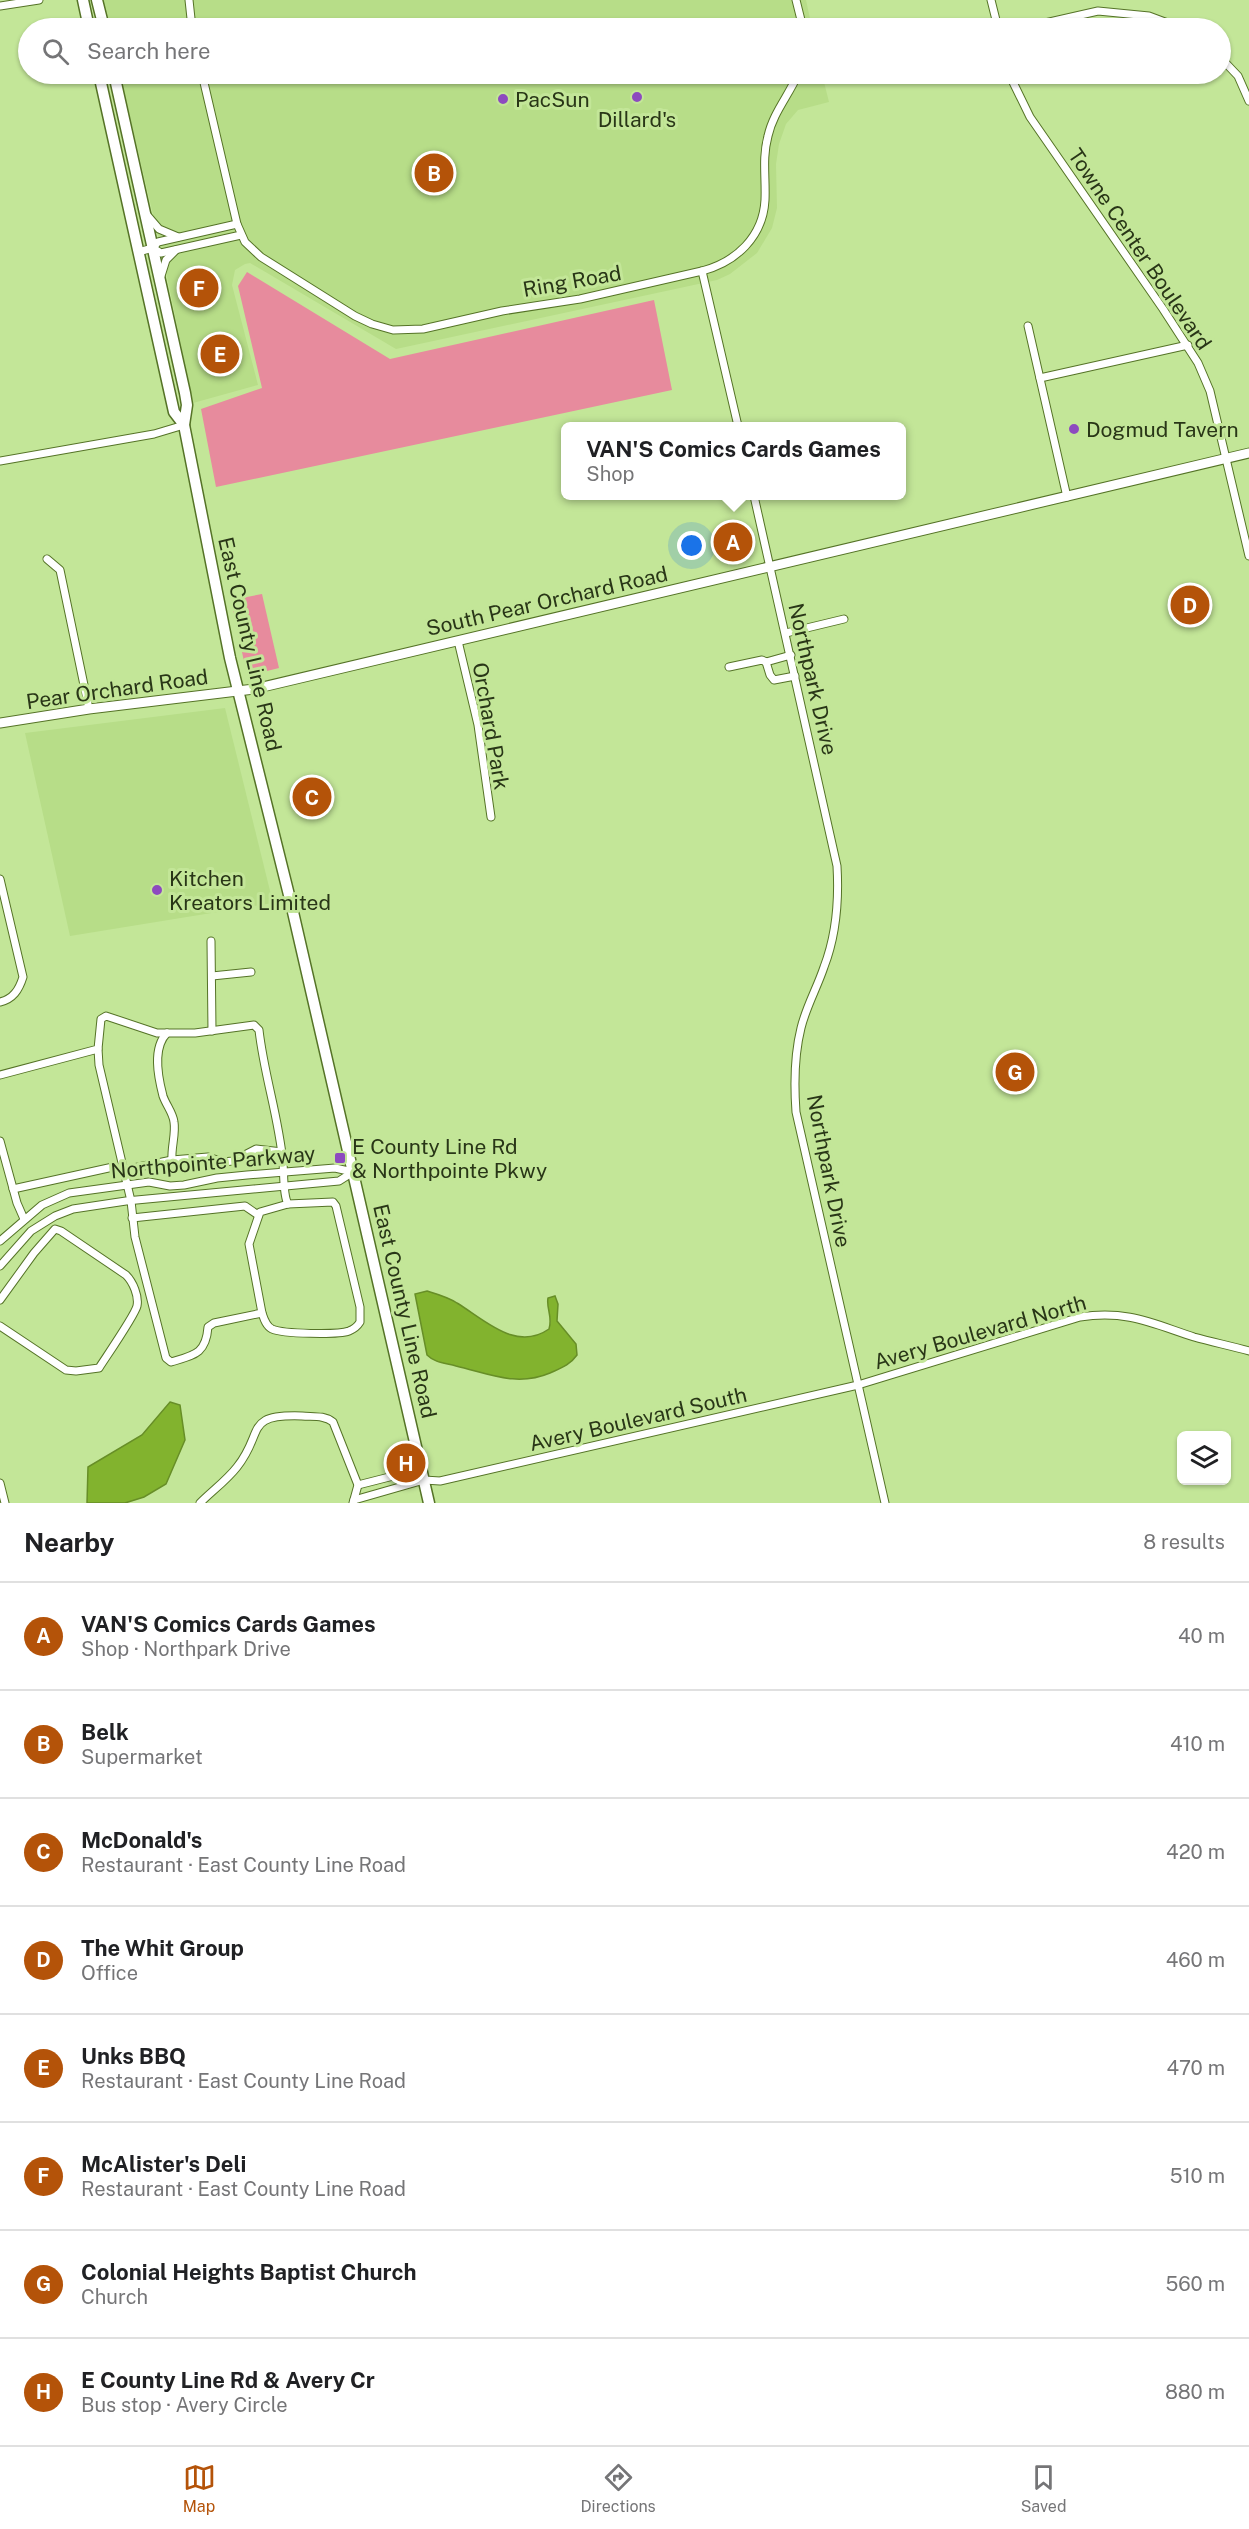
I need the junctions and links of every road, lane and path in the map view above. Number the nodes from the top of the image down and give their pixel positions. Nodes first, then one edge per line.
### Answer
1 (39, 0) edge
2 (82, 0) edge
3 (97, 0) edge
4 (189, 0) edge
5 (796, 0) edge
6 (991, 0) edge
7 (0, 6) edge
8 (86, 18) edge
9 (102, 18) edge
10 (191, 18) edge
11 (800, 18) edge
12 (996, 18) edge
13 (1067, 18) edge
14 (1154, 18) edge
15 (1231, 68) edge
16 (101, 84) edge
17 (116, 84) edge
18 (204, 84) edge
19 (792, 84) edge
20 (1014, 84) edge
21 (1249, 101) edge
22 (144, 213) junction
23 (237, 224) junction
24 (241, 235) junction
25 (178, 237) junction
26 (153, 248) junction
27 (178, 249) junction
28 (138, 252) junction
29 (702, 271) junction
30 (160, 281) junction
31 (1028, 326) dead end
32 (1188, 345) junction
33 (1040, 378) junction
34 (737, 422) edge
35 (184, 425) junction
36 (1249, 453) edge
37 (1226, 458) junction
38 (0, 461) edge
39 (1067, 497) junction
40 (755, 500) edge
41 (1249, 556) edge
42 (47, 559) dead end
43 (771, 568) junction
44 (844, 619) dead end
45 (786, 633) junction
46 (458, 641) junction
47 (791, 655) junction
48 (766, 662) junction
49 (729, 667) dead end
50 (795, 676) junction
51 (238, 691) junction
52 (89, 709) junction
53 (0, 723) edge
54 (491, 817) dead end
55 (0, 879) edge
56 (211, 941) dead end
57 (251, 972) dead end
58 (212, 976) junction
59 (0, 1002) edge
60 (212, 1031) junction
61 (167, 1033) junction
62 (98, 1049) junction
63 (0, 1075) edge
64 (0, 1141) edge
65 (282, 1152) junction
66 (172, 1160) junction
67 (124, 1170) junction
68 (353, 1172) junction
69 (284, 1173) junction
70 (127, 1184) junction
71 (286, 1186) junction
72 (13, 1189) junction
73 (131, 1201) junction
74 (288, 1204) junction
75 (42, 1205) junction
76 (258, 1215) junction
77 (132, 1218) junction
78 (24, 1219) junction
79 (50, 1219) junction
80 (0, 1241) edge
81 (0, 1266) edge
82 (0, 1300) edge
83 (262, 1313) junction
84 (0, 1326) edge
85 (1249, 1351) edge
86 (858, 1385) junction
87 (424, 1480) junction
88 (0, 1483) edge
89 (358, 1485) junction
90 (354, 1501) edge
91 (5, 1503) edge
92 (200, 1503) edge
93 (429, 1503) edge
94 (885, 1503) edge

1 - 7 street
2 - 8 main road
3 - 9 main road
4 - 10 street
5 - 11 street
6 - 12 street
13 - 14 street
15 - 21 street
16 - 28 main road, East County Line Road
17 - 22 main road, East County Line Road
18 - 23 street, Ring Road
19 - 29 street, Ring Road
20 - 32 street, Towne Center Boulevard
22 - 25 street
22 - 26 main road, East County Line Road
23 - 24 street, Ring Road
23 - 25 street
24 - 27 street
24 - 29 street, Ring Road
25 - 26 street
26 - 27 street
26 - 28 street
26 - 30 main road, East County Line Road
27 - 30 street
28 - 35 main road, East County Line Road
29 - 34 street
30 - 35 main road, East County Line Road
31 - 33 street
32 - 33 street
32 - 37 street, Towne Center Boulevard
33 - 39 street
35 - 38 street
35 - 51 main road, East County Line Road
36 - 37 street, South Pear Orchard Road
37 - 39 street, South Pear Orchard Road
37 - 41 street, Towne Center Boulevard
39 - 43 street, South Pear Orchard Road
40 - 43 street, Northpark Drive
42 - 52 street
43 - 45 street, Northpark Drive
43 - 46 street, South Pear Orchard Road
44 - 45 street
45 - 47 street, Northpark Drive
46 - 51 street, South Pear Orchard Road
46 - 54 street, Orchard Park
47 - 48 street
47 - 50 street, Northpark Drive
48 - 49 street
48 - 50 street
50 - 86 street, Northpark Drive
51 - 52 street, Pear Orchard Road
51 - 68 main road, East County Line Road
52 - 53 street, Pear Orchard Road
55 - 59 street
56 - 58 street
57 - 58 street
58 - 60 street
60 - 61 street
60 - 65 street
61 - 62 street
61 - 66 street
62 - 63 street
62 - 67 street
64 - 72 street
65 - 66 street
65 - 69 street
66 - 67 street
67 - 70 street
67 - 72 street
68 - 69 street, Northpointe Parkway
68 - 71 street, Northpointe Parkway
68 - 87 main road, East County Line Road
69 - 70 street, Northpointe Parkway
69 - 71 street
70 - 73 street
70 - 75 street, Northpointe Parkway
71 - 73 street, Northpointe Parkway
71 - 74 street
72 - 78 street
73 - 77 street
73 - 79 street, Northpointe Parkway
74 - 76 street
74 - 83 street
75 - 78 street, Northpointe Parkway
75 - 79 street
76 - 77 street
76 - 83 street
77 - 83 street
78 - 80 street, Northpointe Parkway
79 - 81 street, Northpointe Parkway
82 - 84 street
85 - 86 street, Avery Boulevard North
86 - 87 street, Avery Boulevard South
86 - 94 street, Northpark Drive
87 - 89 street
87 - 90 street
87 - 93 main road, East County Line Road
88 - 91 street
89 - 90 street
89 - 92 street

